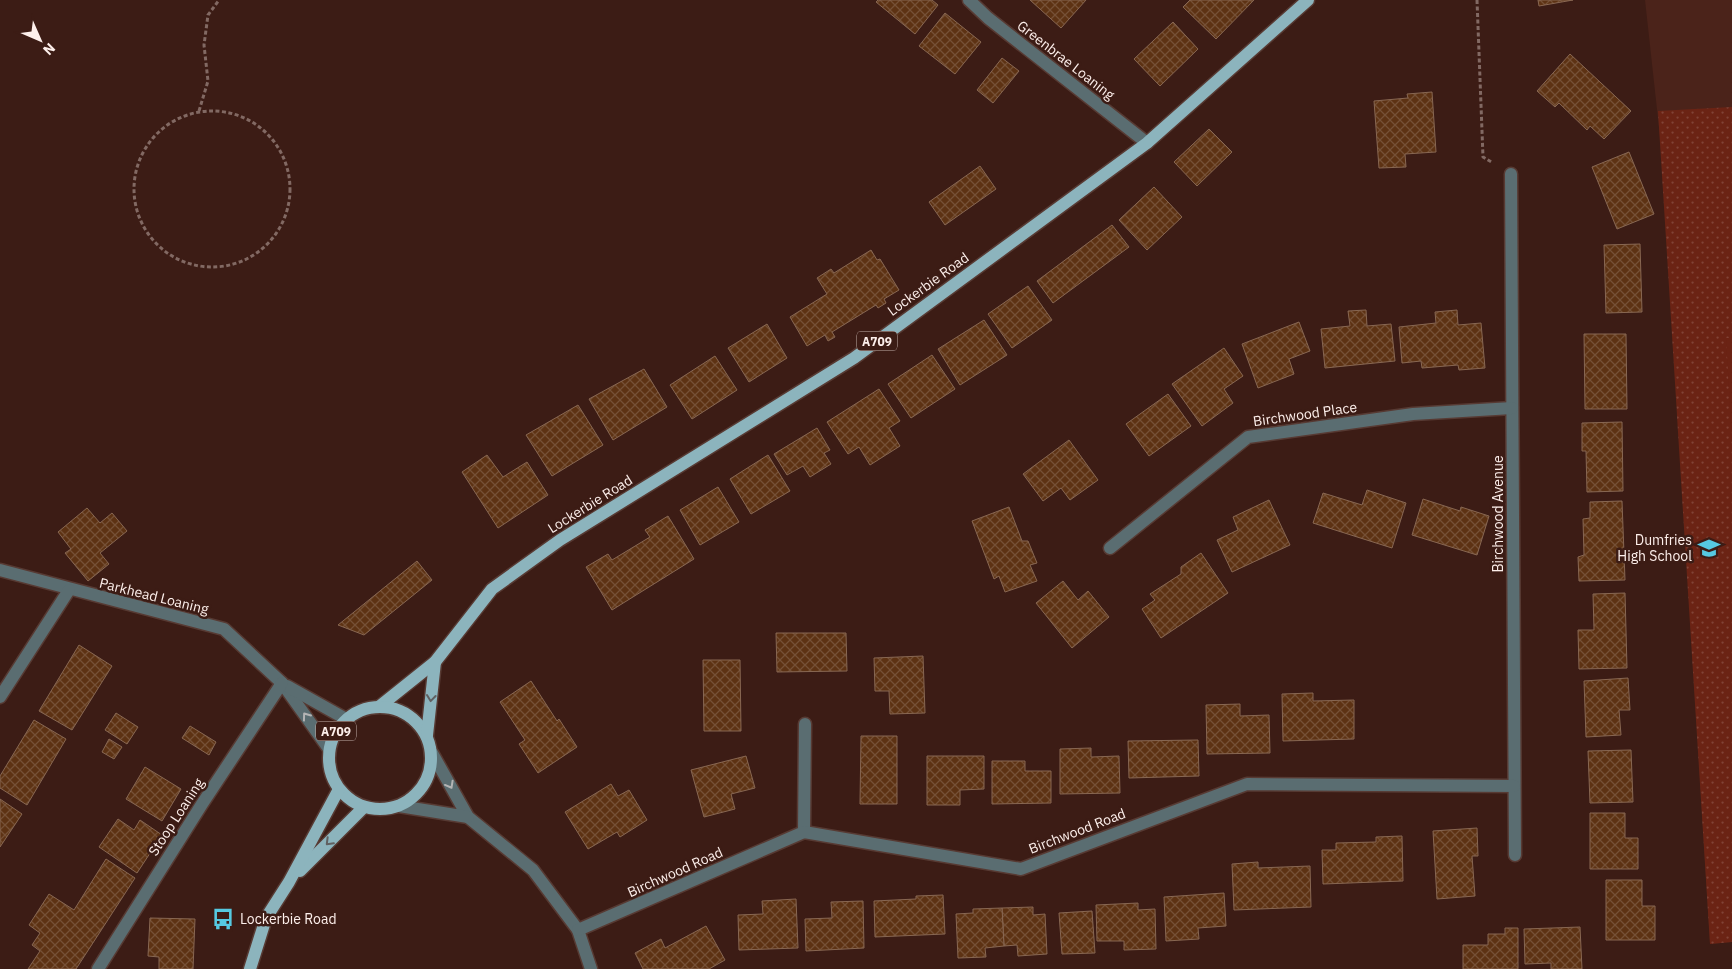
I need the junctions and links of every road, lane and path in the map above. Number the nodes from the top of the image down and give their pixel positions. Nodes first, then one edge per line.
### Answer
1 (219, 0) edge
2 (968, 0) edge
3 (1308, 0) edge
4 (1477, 0) edge
5 (199, 111) junction
6 (1147, 142) junction
7 (1511, 174) joint
8 (1512, 408) junction
9 (1110, 548) dead end
10 (0, 570) edge
11 (68, 590) junction
12 (435, 662) junction
13 (282, 683) junction
14 (0, 697) edge
15 (380, 706) junction
16 (346, 719) junction
17 (805, 724) dead end
18 (427, 735) junction
19 (329, 749) junction
20 (432, 752) junction
21 (1514, 786) junction
22 (339, 790) junction
23 (399, 806) junction
24 (364, 807) junction
25 (468, 817) junction
26 (804, 832) junction
27 (1514, 855) dead end
28 (289, 882) junction
29 (578, 930) junction
30 (98, 969) edge
31 (250, 969) edge
32 (591, 969) edge

1 - 5 path
2 - 6 street, Greenbrae Loaning
3 - 6 main road, Lockerbie Road / A709
4 - 7 path
5 - 5 path
6 - 12 main road, Lockerbie Road / A709
7 - 8 street, Birchwood Avenue
8 - 9 street, Birchwood Place
8 - 21 street, Birchwood Avenue
10 - 11 street, Parkhead Loaning
11 - 13 street, Parkhead Loaning
11 - 14 street
12 - 15 main road, Lockerbie Road / A709
12 -> 18 main road
13 - 16 street, Parkhead Loaning
19 -> 13 street, Parkhead Loaning
13 - 30 street, Stoop Loaning
15 - 16 main road, A709
15 - 18 main road
16 - 19 main road, A709
17 - 26 street
18 - 20 main road
19 - 22 main road, A709
20 - 23 main road
20 -> 25 street
21 - 26 street, Birchwood Road
21 - 27 street, Birchwood Avenue
22 - 24 main road
22 - 28 main road
23 - 24 main road
23 - 25 street
24 -> 28 main road
25 - 29 street
26 - 29 street, Birchwood Road
28 - 31 main road
29 - 32 street

